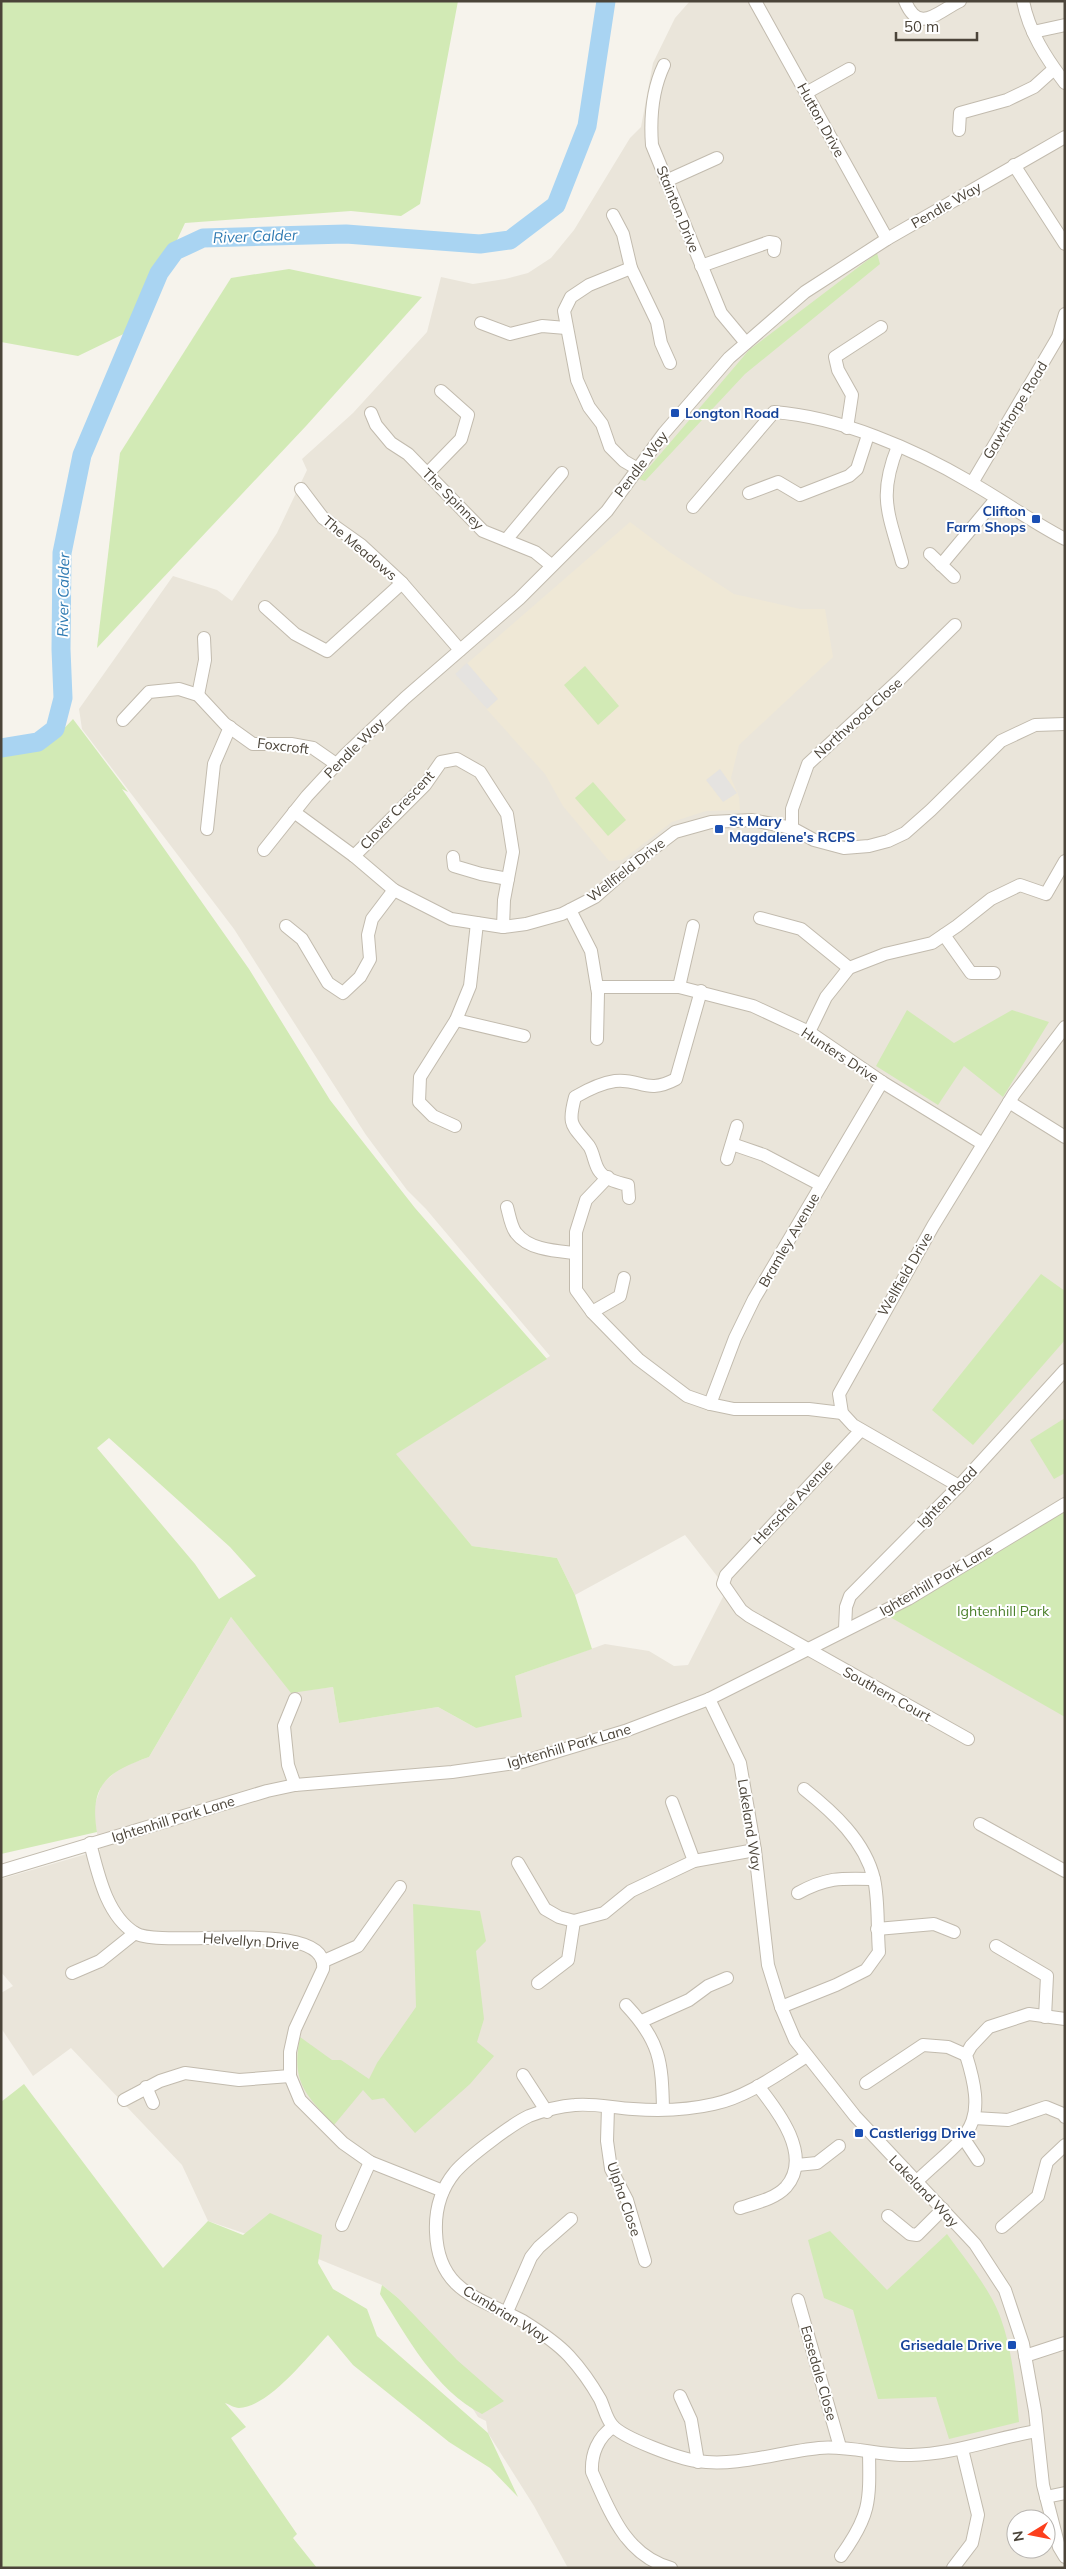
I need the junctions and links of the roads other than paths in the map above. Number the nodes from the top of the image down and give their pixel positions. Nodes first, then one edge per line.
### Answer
1 (755, 1) edge
2 (906, 1) edge
3 (960, 1) edge
4 (1022, 1) edge
5 (1065, 25) edge
6 (1033, 32) junction
7 (664, 65) dead end
8 (849, 69) dead end
9 (1054, 69) junction
10 (1065, 83) edge
11 (806, 93) junction
12 (959, 130) dead end
13 (1065, 137) edge
14 (717, 158) dead end
15 (1014, 165) junction
16 (666, 181) junction
17 (613, 215) dead end
18 (887, 239) junction
19 (1065, 244) edge
20 (774, 251) dead end
21 (702, 266) junction
22 (631, 268) junction
23 (1065, 314) edge
24 (481, 323) dead end
25 (881, 327) dead end
26 (566, 328) junction
27 (1061, 338) edge
28 (746, 343) junction
29 (670, 363) dead end
30 (442, 391) dead end
31 (371, 413) dead end
32 (847, 428) junction
33 (868, 435) junction
34 (898, 446) junction
35 (636, 468) junction
36 (562, 472) dead end
37 (427, 474) junction
38 (972, 482) junction
39 (301, 489) dead end
40 (749, 493) dead end
41 (996, 499) junction
42 (693, 507) dead end
43 (1065, 539) edge
44 (506, 540) junction
45 (930, 554) dead end
46 (902, 562) dead end
47 (551, 565) junction
48 (941, 565) junction
49 (954, 577) dead end
50 (403, 585) junction
51 (266, 607) dead end
52 (955, 625) dead end
53 (204, 638) dead end
54 (460, 650) junction
55 (198, 695) junction
56 (123, 720) dead end
57 (1065, 724) edge
58 (230, 727) junction
59 (336, 764) junction
60 (294, 812) junction
61 (792, 828) junction
62 (207, 829) dead end
63 (264, 850) dead end
64 (354, 856) junction
65 (452, 857) dead end
66 (1065, 861) edge
67 (508, 879) junction
68 (394, 890) junction
69 (570, 910) junction
70 (760, 918) dead end
71 (478, 923) junction
72 (286, 926) dead end
73 (693, 926) dead end
74 (503, 927) junction
75 (944, 935) junction
76 (849, 968) junction
77 (994, 973) dead end
78 (597, 987) junction
79 (679, 987) junction
80 (701, 991) junction
81 (456, 1020) junction
82 (1065, 1027) edge
83 (809, 1032) junction
84 (524, 1036) dead end
85 (598, 1039) dead end
86 (882, 1082) junction
87 (1009, 1102) junction
88 (456, 1126) dead end
89 (737, 1126) dead end
90 (1065, 1137) edge
91 (732, 1144) junction
92 (984, 1144) junction
93 (727, 1159) dead end
94 (608, 1177) junction
95 (821, 1185) junction
96 (629, 1198) dead end
97 (507, 1207) dead end
98 (575, 1252) junction
99 (624, 1278) dead end
100 (592, 1312) junction
101 (1065, 1370) edge
102 (710, 1404) junction
103 (842, 1413) junction
104 (860, 1430) junction
105 (958, 1486) junction
106 (1065, 1504) edge
107 (726, 1575) joint
108 (845, 1629) junction
109 (806, 1649) junction
110 (295, 1699) dead end
111 (709, 1699) junction
112 (968, 1739) dead end
113 (295, 1785) junction
114 (804, 1789) dead end
115 (672, 1802) dead end
116 (980, 1824) dead end
117 (90, 1843) junction
118 (755, 1850) junction
119 (694, 1861) junction
120 (518, 1864) dead end
121 (1, 1871) edge
122 (1065, 1871) edge
123 (874, 1879) junction
124 (400, 1887) dead end
125 (798, 1893) dead end
126 (574, 1922) junction
127 (877, 1929) junction
128 (954, 1932) dead end
129 (135, 1933) junction
130 (996, 1946) dead end
131 (324, 1962) junction
132 (72, 1973) dead end
133 (727, 1978) dead end
134 (538, 1982) dead end
135 (626, 2005) dead end
136 (781, 2007) junction
137 (1045, 2017) junction
138 (1065, 2019) edge
139 (642, 2021) junction
140 (966, 2055) junction
141 (807, 2056) junction
142 (523, 2075) dead end
143 (290, 2076) junction
144 (866, 2083) dead end
145 (758, 2086) junction
146 (146, 2087) junction
147 (124, 2100) dead end
148 (153, 2103) dead end
149 (608, 2107) junction
150 (663, 2109) junction
151 (547, 2112) junction
152 (1065, 2117) edge
153 (974, 2118) junction
154 (964, 2139) junction
155 (1065, 2145) edge
156 (840, 2146) dead end
157 (978, 2160) dead end
158 (370, 2162) junction
159 (797, 2166) junction
160 (916, 2182) junction
161 (443, 2191) junction
162 (740, 2208) dead end
163 (943, 2209) junction
164 (888, 2216) dead end
165 (571, 2219) dead end
166 (346, 2222) dead end
167 (1002, 2227) dead end
168 (645, 2261) dead end
169 (798, 2300) dead end
170 (506, 2314) junction
171 (1065, 2343) edge
172 (1026, 2356) junction
173 (680, 2396) dead end
174 (613, 2427) junction
175 (1037, 2431) junction
176 (840, 2447) junction
177 (962, 2448) junction
178 (869, 2453) junction
179 (698, 2462) junction
180 (1065, 2493) edge
181 (1046, 2497) junction
182 (841, 2556) dead end
183 (1065, 2557) edge
184 (671, 2568) edge
185 (953, 2568) edge

1 - 11 street, Hutton Drive
2 - 3 street
4 - 6 street
5 - 6 street
6 - 9 street
7 - 16 street, Stainton Drive
8 - 11 street
9 - 10 street
9 - 12 street
11 - 18 street, Hutton Drive
13 - 15 street, Pendle Way
14 - 16 street
15 - 18 street, Pendle Way
15 - 19 street
16 - 21 street, Stainton Drive
17 - 22 street
18 - 28 street, Pendle Way
20 - 21 street
21 - 28 street, Stainton Drive
22 - 26 street
22 - 29 street
23 - 27 street, Gawthorpe Road
24 - 26 street
25 - 32 street
26 - 35 street
27 - 38 street, Gawthorpe Road
28 - 35 street, Pendle Way
30 - 37 street
31 - 37 street, The Spinney
32 - 33 street
32 - 42 street
33 - 34 street
33 - 40 street
34 - 38 street
34 - 46 street
35 - 47 street, Pendle Way
36 - 44 street
37 - 44 street, The Spinney
38 - 41 street
39 - 50 street, The Meadows
41 - 43 street
41 - 48 street
44 - 47 street, The Spinney
45 - 48 street
47 - 54 street, Pendle Way
48 - 49 street
50 - 51 street, The Meadows
50 - 54 street
52 - 61 street, Northwood Close
53 - 55 street
54 - 59 street, Pendle Way
55 - 56 street
55 - 58 street, Foxcroft
57 - 61 street, Wellfield Drive
58 - 59 street, Foxcroft
58 - 62 street
59 - 60 street, Pendle Way
60 - 63 street, Pendle Way
60 - 64 street, Wellfield Drive
61 - 69 street, Wellfield Drive
64 - 67 street, Clover Crescent
64 - 68 street, Wellfield Drive
65 - 67 street
66 - 75 street
67 - 74 street, Clover Crescent
68 - 71 street, Wellfield Drive
68 - 72 street
69 - 74 street, Wellfield Drive
69 - 78 street
70 - 76 street
71 - 74 street, Wellfield Drive
71 - 81 street
73 - 79 street
75 - 76 street
75 - 77 street
76 - 83 street
78 - 79 street, Hunters Drive
78 - 85 street
79 - 80 street, Hunters Drive
80 - 83 street, Hunters Drive
80 - 94 street
81 - 84 street
81 - 88 street
82 - 87 street, Wellfield Drive
83 - 86 street, Hunters Drive
86 - 92 street, Hunters Drive
86 - 95 street, Bramley Avenue
87 - 90 street
87 - 92 street, Wellfield Drive
89 - 91 street
91 - 93 street
91 - 95 street
92 - 103 street, Wellfield Drive
94 - 96 street
94 - 98 street
95 - 102 street, Bramley Avenue
97 - 98 street
98 - 100 street
99 - 100 street
100 - 102 street
101 - 105 street, Ighten Road
102 - 103 street
103 - 104 street
104 - 105 street
104 - 107 street, Herschel Avenue
105 - 108 street, Ighten Road
106 - 108 street, Ightenhill Park Lane
107 - 109 street, Southern Court
108 - 109 street, Ightenhill Park Lane
109 - 111 street, Ightenhill Park Lane
109 - 112 street, Southern Court
110 - 113 street
111 - 113 street, Ightenhill Park Lane
111 - 118 street, Lakeland Way
113 - 117 street, Ightenhill Park Lane
114 - 123 street
115 - 119 street
116 - 122 street
117 - 121 street, Ightenhill Park Lane
117 - 129 street
118 - 119 street
118 - 136 street, Lakeland Way
119 - 126 street
120 - 126 street
123 - 125 street
123 - 127 street
124 - 131 street
126 - 134 street
127 - 128 street
127 - 136 street
129 - 131 street, Helvellyn Drive
129 - 132 street
130 - 137 street
131 - 143 street
133 - 139 street
135 - 139 street
136 - 141 street, Lakeland Way
137 - 138 street
137 - 140 street
139 - 150 street
140 - 144 street
140 - 153 street
141 - 145 street, Cumbrian Way
141 - 160 street, Lakeland Way
142 - 151 street
143 - 146 street
143 - 158 street
145 - 150 street, Cumbrian Way
145 - 159 street
146 - 147 street
146 - 148 street
149 - 150 street, Cumbrian Way
149 - 151 street, Cumbrian Way
149 - 168 street, Ulpha Close
151 - 161 street, Cumbrian Way
152 - 153 street
153 - 154 street
154 - 157 street
154 - 160 street
155 - 167 street
156 - 159 street
158 - 161 street
158 - 166 street
159 - 162 street
160 - 163 street, Lakeland Way
161 - 170 street, Cumbrian Way
163 - 164 street
163 - 172 street, Lakeland Way
165 - 170 street
169 - 176 street, Easedale Close
170 - 174 street, Cumbrian Way
171 - 172 street
172 - 175 street, Lakeland Way
173 - 179 street
174 - 179 street
174 - 184 street
175 - 177 street
175 - 181 street, Lakeland Way
176 - 178 street
176 - 179 street
177 - 178 street
177 - 185 street
178 - 182 street
180 - 181 street
181 - 183 street, Lakeland Way

